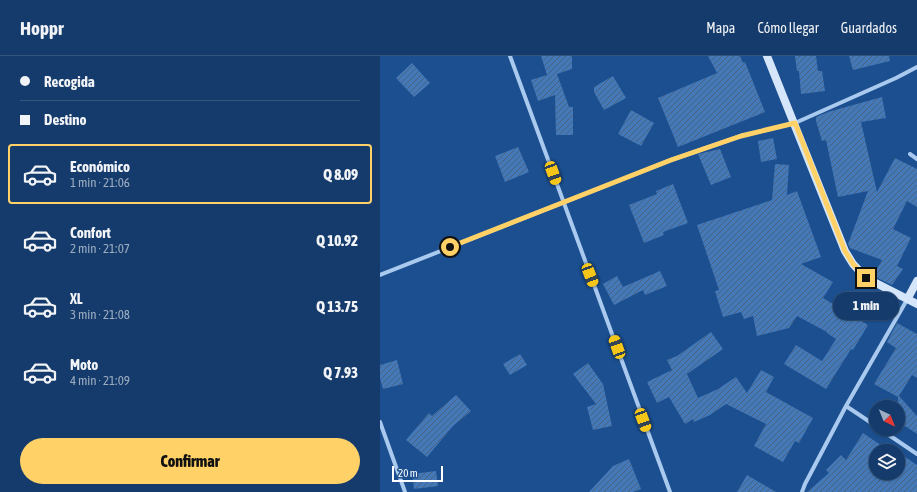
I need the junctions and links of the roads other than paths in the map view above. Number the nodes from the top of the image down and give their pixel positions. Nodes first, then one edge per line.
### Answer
1 (510, 56) edge
2 (767, 56) edge
3 (917, 68) edge
4 (795, 123) junction
5 (910, 154) dead end
6 (917, 158) edge
7 (563, 202) junction
8 (380, 275) edge
9 (917, 281) edge
10 (908, 298) junction
11 (917, 304) edge
12 (846, 406) junction
13 (869, 421) edge
14 (380, 422) edge
15 (890, 436) edge
16 (917, 454) edge
17 (405, 492) edge
18 (670, 492) edge
19 (802, 492) edge

1 - 7 street
2 - 4 street
3 - 4 street
4 - 7 street
4 - 10 street
5 - 6 street
7 - 8 street
7 - 18 street
9 - 10 street
10 - 11 street
10 - 12 street
12 - 13 street
12 - 19 street
14 - 17 street
15 - 16 street

